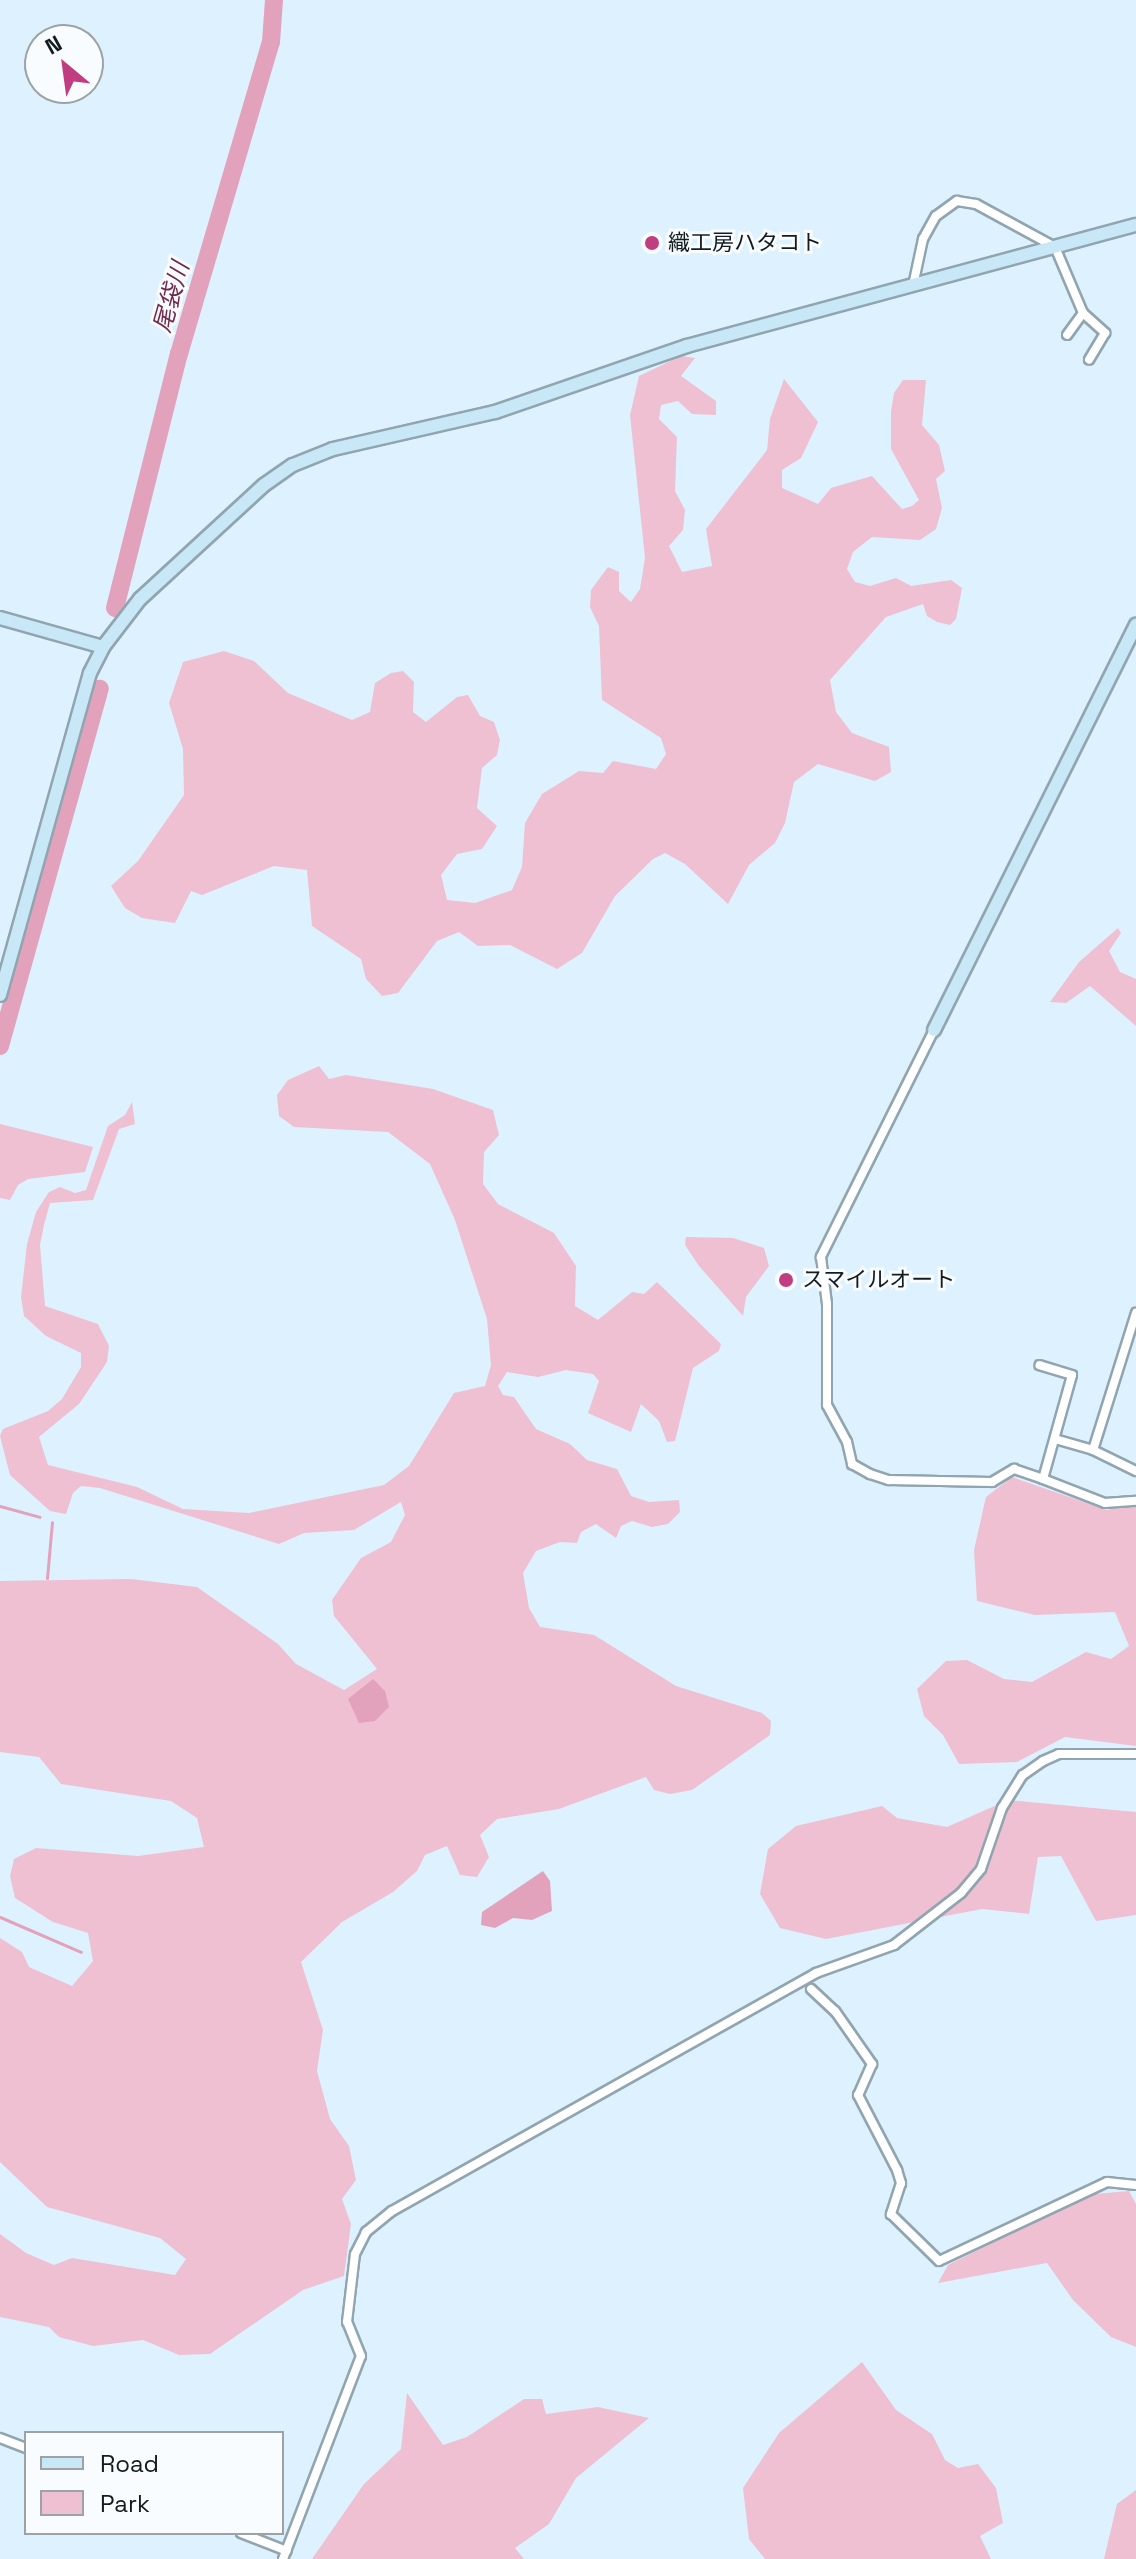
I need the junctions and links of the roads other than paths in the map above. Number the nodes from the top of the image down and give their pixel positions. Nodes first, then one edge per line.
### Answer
1 (1136, 225) edge
2 (1055, 247) junction
3 (914, 281) junction
4 (1083, 313) junction
5 (1067, 335) dead end
6 (1089, 360) dead end
7 (0, 618) edge
8 (1136, 625) edge
9 (103, 647) junction
10 (0, 995) edge
11 (934, 1030) joint
12 (1136, 1313) edge
13 (1040, 1365) dead end
14 (1055, 1439) junction
15 (1093, 1450) junction
16 (1136, 1471) edge
17 (1043, 1479) junction
18 (1136, 1501) edge
19 (1136, 1754) edge
20 (811, 1989) dead end
21 (1136, 2185) edge
22 (0, 2438) edge
23 (24, 2447) edge
24 (245, 2535) edge
25 (285, 2555) edge

1 - 2 street
2 - 3 street
2 - 3 street
2 - 4 street
3 - 9 street
4 - 5 street
4 - 6 street
7 - 9 street
8 - 11 street
9 - 10 street
11 - 17 street
12 - 15 street
13 - 14 street
14 - 15 street
14 - 17 street
15 - 16 street
17 - 18 street
19 - 25 street
20 - 21 street
22 - 23 street
24 - 25 street

